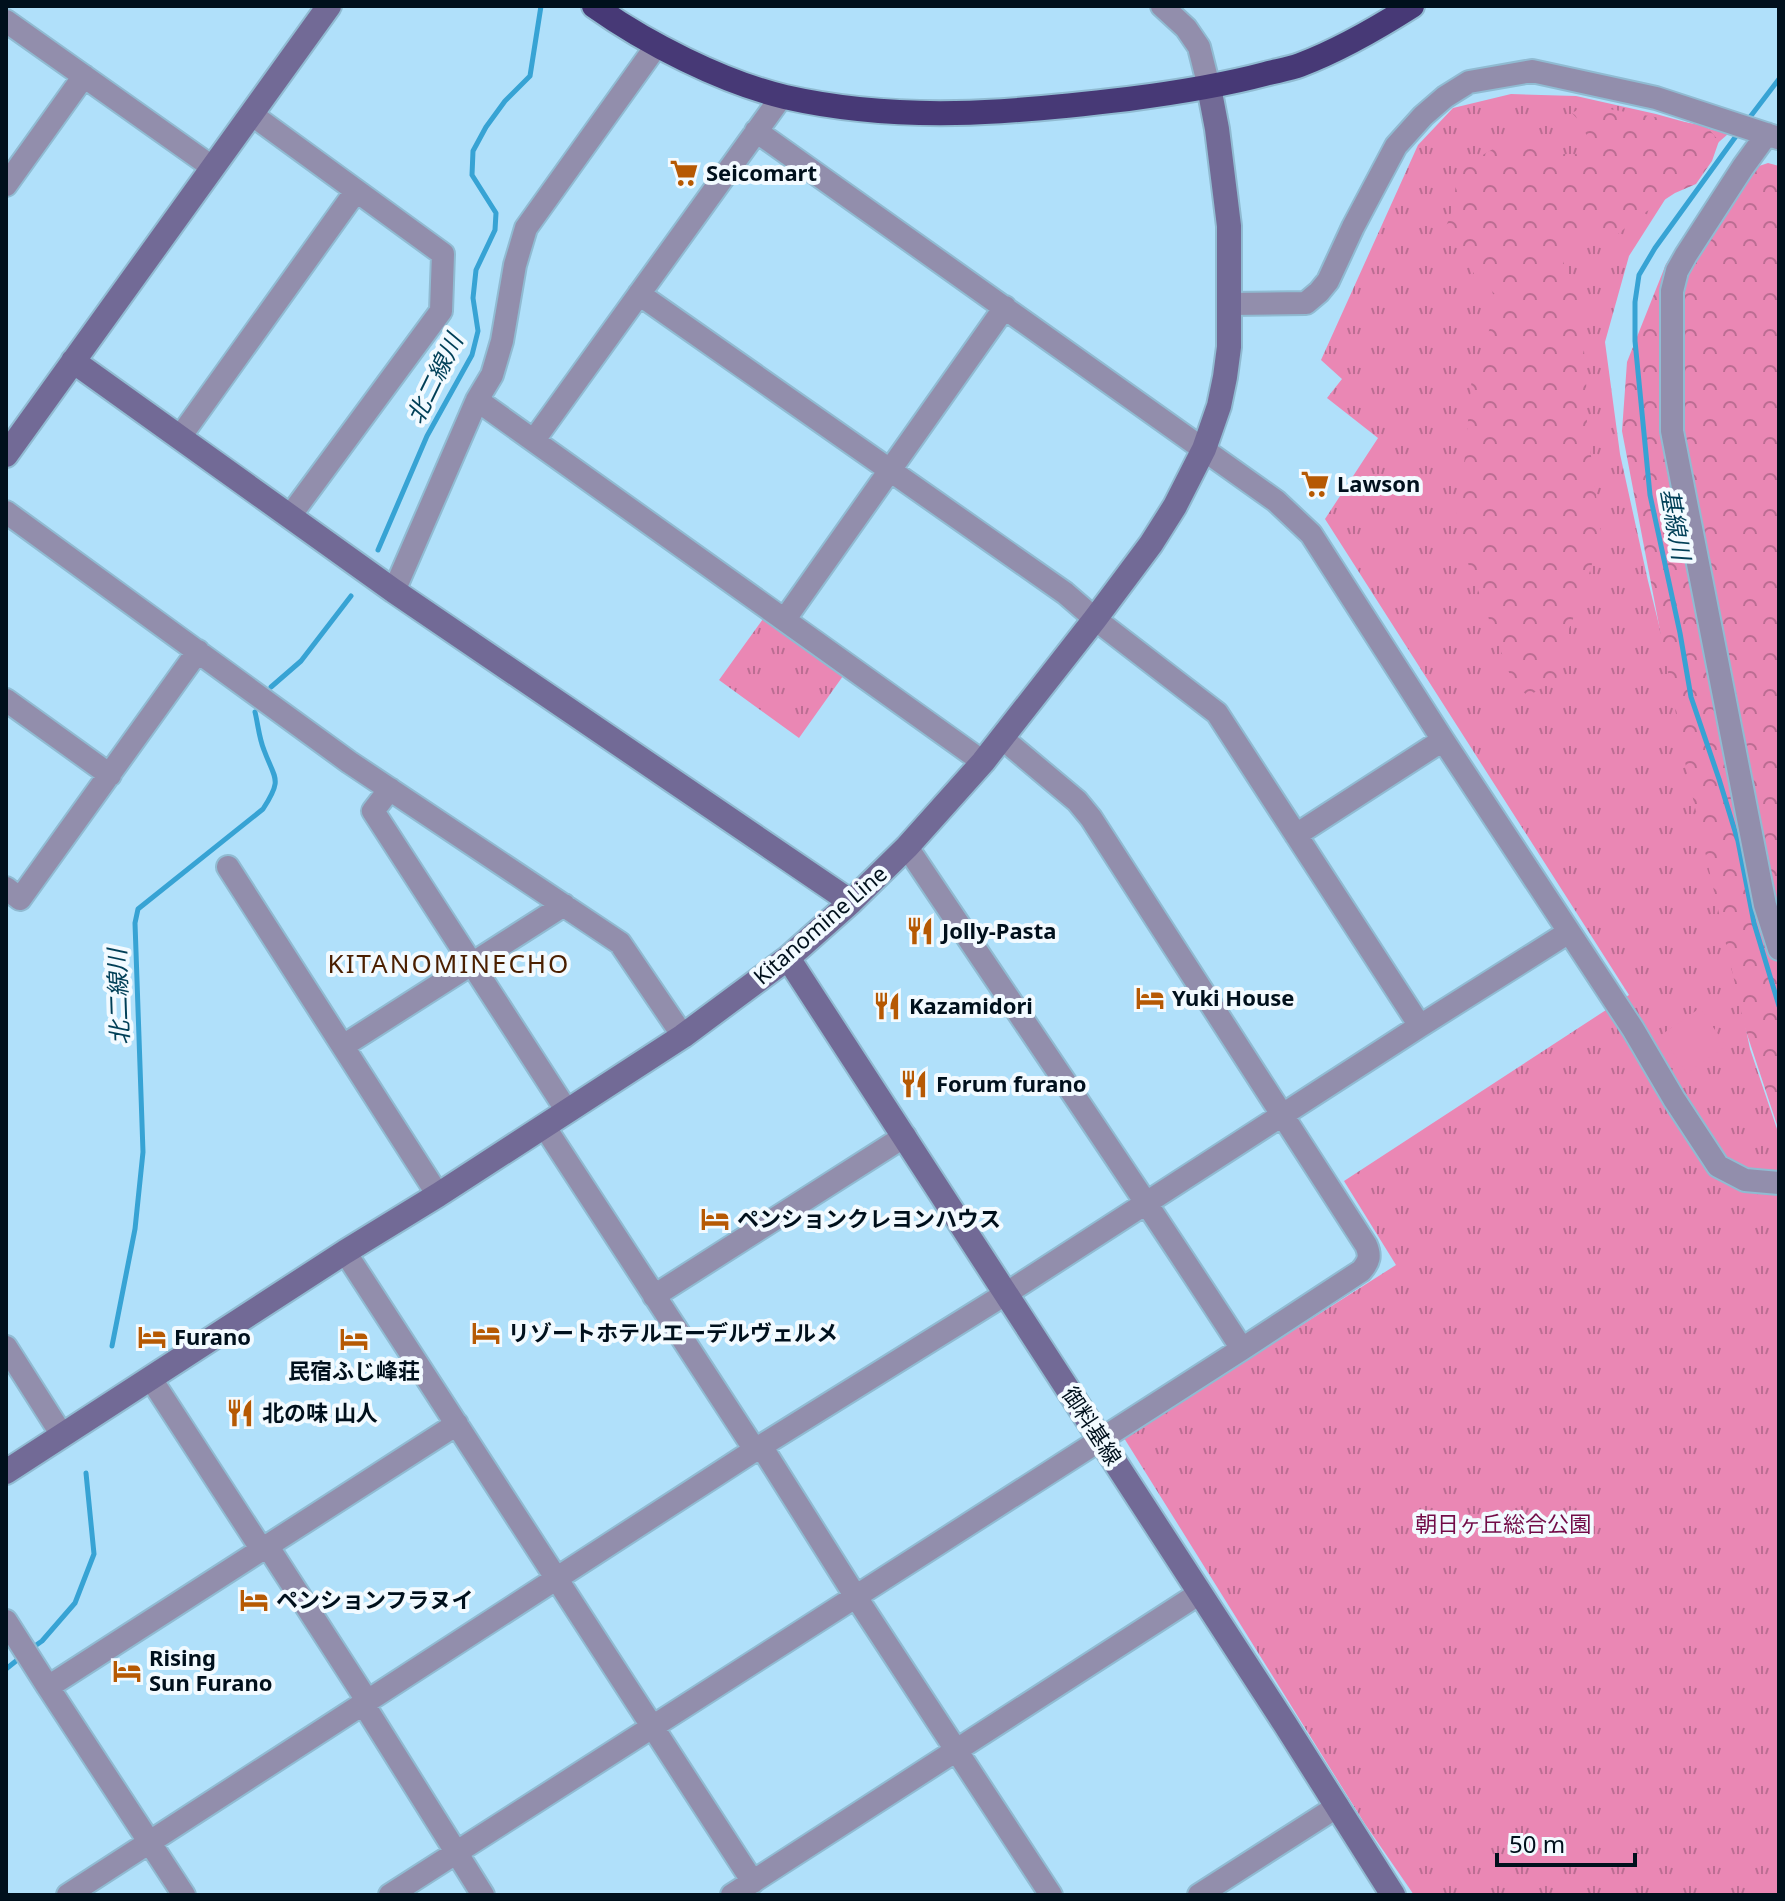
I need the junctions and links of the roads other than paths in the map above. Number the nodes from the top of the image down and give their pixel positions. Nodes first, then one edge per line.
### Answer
1 (329, 6) edge
2 (594, 6) edge
3 (1162, 6) edge
4 (1412, 6) edge
5 (6, 21) edge
6 (657, 45) junction
7 (84, 76) junction
8 (1209, 87) junction
9 (782, 96) junction
10 (251, 114) junction
11 (756, 131) junction
12 (1773, 136) edge
13 (212, 167) junction
14 (6, 185) edge
15 (356, 191) junction
16 (639, 294) junction
17 (1230, 304) junction
18 (1005, 307) junction
19 (73, 361) junction
20 (477, 400) junction
21 (180, 437) junction
22 (534, 440) junction
23 (1204, 449) junction
24 (6, 455) edge
25 (891, 469) junction
26 (6, 512) edge
27 (290, 516) junction
28 (394, 591) junction
29 (785, 619) junction
30 (1095, 619) junction
31 (198, 651) junction
32 (6, 700) edge
33 (1002, 738) junction
34 (1443, 740) junction
35 (983, 762) junction
36 (110, 775) junction
37 (390, 789) junction
38 (1296, 835) junction
39 (907, 847) junction
40 (228, 867) dead end
41 (6, 888) edge
42 (851, 902) junction
43 (564, 905) junction
44 (1569, 932) junction
45 (1779, 949) edge
46 (788, 958) junction
47 (472, 963) junction
48 (1420, 1026) junction
49 (683, 1036) junction
50 (343, 1046) junction
51 (567, 1111) junction
52 (1282, 1115) junction
53 (544, 1126) junction
54 (905, 1136) junction
55 (1779, 1183) edge
56 (438, 1195) junction
57 (1147, 1202) junction
58 (345, 1252) junction
59 (1007, 1293) junction
60 (654, 1296) junction
61 (6, 1347) edge
62 (1242, 1349) junction
63 (151, 1379) junction
64 (457, 1424) junction
65 (62, 1435) junction
66 (1101, 1439) junction
67 (758, 1448) junction
68 (6, 1472) edge
69 (265, 1549) junction
70 (557, 1579) junction
71 (1200, 1593) junction
72 (856, 1597) junction
73 (6, 1621) edge
74 (48, 1687) junction
75 (366, 1704) junction
76 (653, 1727) junction
77 (957, 1751) junction
78 (1338, 1806) junction
79 (149, 1842) junction
80 (456, 1852) junction
81 (753, 1882) junction
82 (68, 1895) edge
83 (184, 1895) edge
84 (390, 1895) edge
85 (483, 1895) edge
86 (732, 1895) edge
87 (1051, 1895) edge
88 (1199, 1895) edge
89 (1393, 1895) edge

1 - 10 street
2 - 6 highway
3 - 8 street
4 - 8 highway
5 - 7 street
6 - 9 highway
6 - 20 street
7 - 13 street
7 - 14 street
8 - 9 highway
8 - 17 street, Kitanomine Line
9 - 11 street
10 - 13 street
10 - 15 street
11 - 16 street
11 - 18 street
12 - 17 street
12 - 45 street
13 - 19 street
15 - 21 street
15 - 27 street
16 - 22 street
16 - 25 street
17 - 23 street, Kitanomine Line
18 - 23 street
18 - 25 street
19 - 21 street
19 - 24 street
20 - 22 street
20 - 28 street
21 - 27 street
22 - 29 street
23 - 30 street, Kitanomine Line
23 - 34 street
25 - 29 street
25 - 30 street
26 - 31 street
27 - 28 street
28 - 42 street
29 - 35 street
30 - 33 street, Kitanomine Line
30 - 38 street
31 - 36 street
31 - 37 street
32 - 36 street
33 - 35 street, Kitanomine Line
33 - 52 street
34 - 38 street
34 - 44 street
35 - 39 street, Kitanomine Line
36 - 41 street
37 - 43 street
37 - 47 street
38 - 48 street
39 - 42 street, Kitanomine Line
39 - 57 street
40 - 50 street
42 - 46 street, Kitanomine Line
43 - 47 street
43 - 49 street
44 - 48 street
44 - 55 street
46 - 49 street, Kitanomine Line
46 - 54 street, 御料基線
47 - 50 street
47 - 51 street
48 - 52 street
49 - 51 street, Kitanomine Line
50 - 56 street
51 - 53 street, Kitanomine Line
52 - 57 street
52 - 62 street
53 - 56 street, Kitanomine Line
53 - 60 street
54 - 59 street, 御料基線
54 - 60 street
56 - 58 street, Kitanomine Line
57 - 59 street
57 - 62 street
58 - 63 street, Kitanomine Line
58 - 64 street
59 - 66 street, 御料基線
59 - 67 street
60 - 67 street
61 - 65 street
62 - 66 street
63 - 65 street, Kitanomine Line
63 - 69 street
64 - 69 street
64 - 70 street
65 - 68 street, Kitanomine Line
66 - 71 street, 御料基線
66 - 72 street
67 - 70 street
67 - 72 street
69 - 74 street
69 - 75 street
70 - 75 street
70 - 76 street
71 - 77 street
71 - 78 street, 御料基線
72 - 76 street
72 - 77 street
73 - 74 street
74 - 79 street
75 - 79 street
75 - 80 street
76 - 80 street
76 - 81 street
77 - 81 street
77 - 87 street
78 - 88 street
78 - 89 street, 御料基線
79 - 82 street
79 - 83 street
80 - 84 street
80 - 85 street
81 - 86 street

